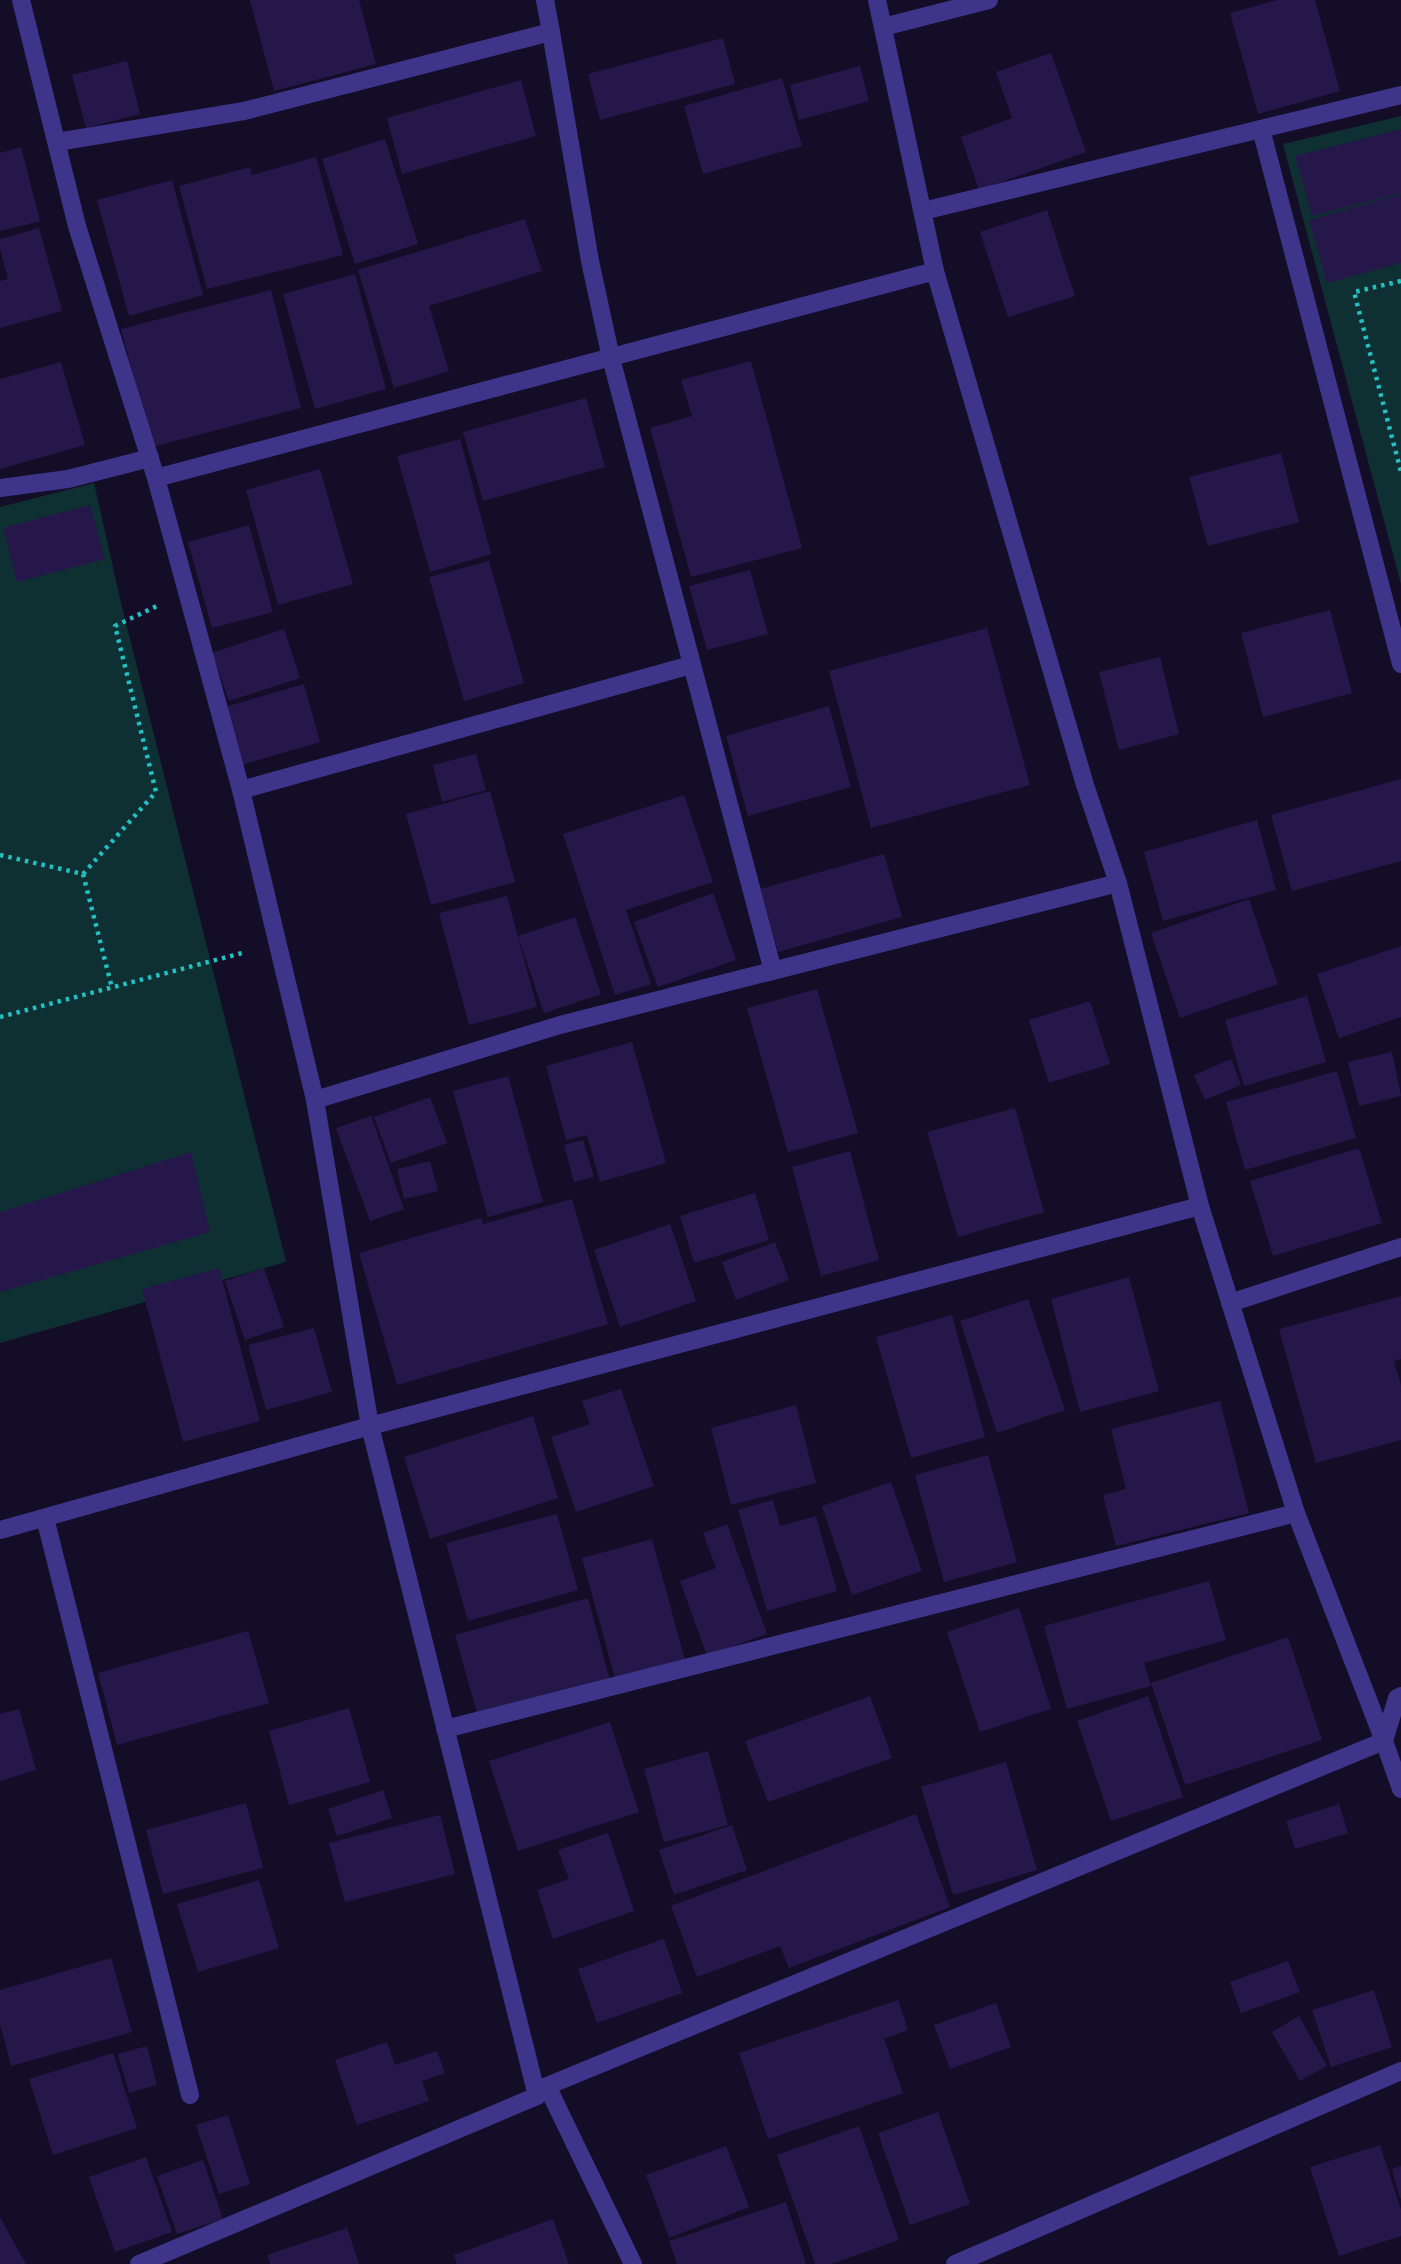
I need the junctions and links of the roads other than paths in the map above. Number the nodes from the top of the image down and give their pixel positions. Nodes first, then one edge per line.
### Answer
1 (21, 0) edge
2 (545, 0) edge
3 (877, 0) edge
4 (989, 0) edge
5 (883, 27) junction
6 (551, 32) junction
7 (1401, 95) edge
8 (1261, 129) junction
9 (57, 142) junction
10 (923, 211) junction
11 (935, 271) junction
12 (611, 358) junction
13 (150, 458) junction
14 (156, 478) junction
15 (0, 488) edge
16 (1401, 664) edge
17 (691, 665) junction
18 (242, 790) junction
19 (1118, 883) junction
20 (772, 971) junction
21 (315, 1100) junction
22 (1200, 1206) junction
23 (1401, 1247) edge
24 (1230, 1303) junction
25 (370, 1426) junction
26 (1296, 1513) junction
27 (45, 1518) junction
28 (0, 1530) edge
29 (1401, 1696) edge
30 (446, 1729) junction
31 (1384, 1741) junction
32 (1401, 1789) edge
33 (1401, 2071) edge
34 (542, 2092) junction
35 (190, 2095) dead end
36 (139, 2264) edge
37 (634, 2264) edge
38 (955, 2264) edge

1 - 9 street
2 - 6 street
3 - 5 street
4 - 5 street
5 - 10 street
6 - 9 street
6 - 12 street
7 - 8 street
8 - 10 street
8 - 16 street
9 - 13 street
10 - 11 street
11 - 12 street
11 - 19 street
12 - 14 street
12 - 17 street
13 - 14 street
13 - 15 street
14 - 18 street
17 - 18 street
17 - 20 street
18 - 21 street
19 - 20 street
19 - 22 street
20 - 21 street
21 - 25 street
22 - 24 street
22 - 25 street
23 - 24 street
24 - 26 street
25 - 27 street
25 - 30 street
26 - 30 street
26 - 31 street
27 - 28 street
27 - 35 street
29 - 31 street
30 - 34 street
31 - 32 street
31 - 34 street
33 - 38 street
34 - 36 street
34 - 37 street

